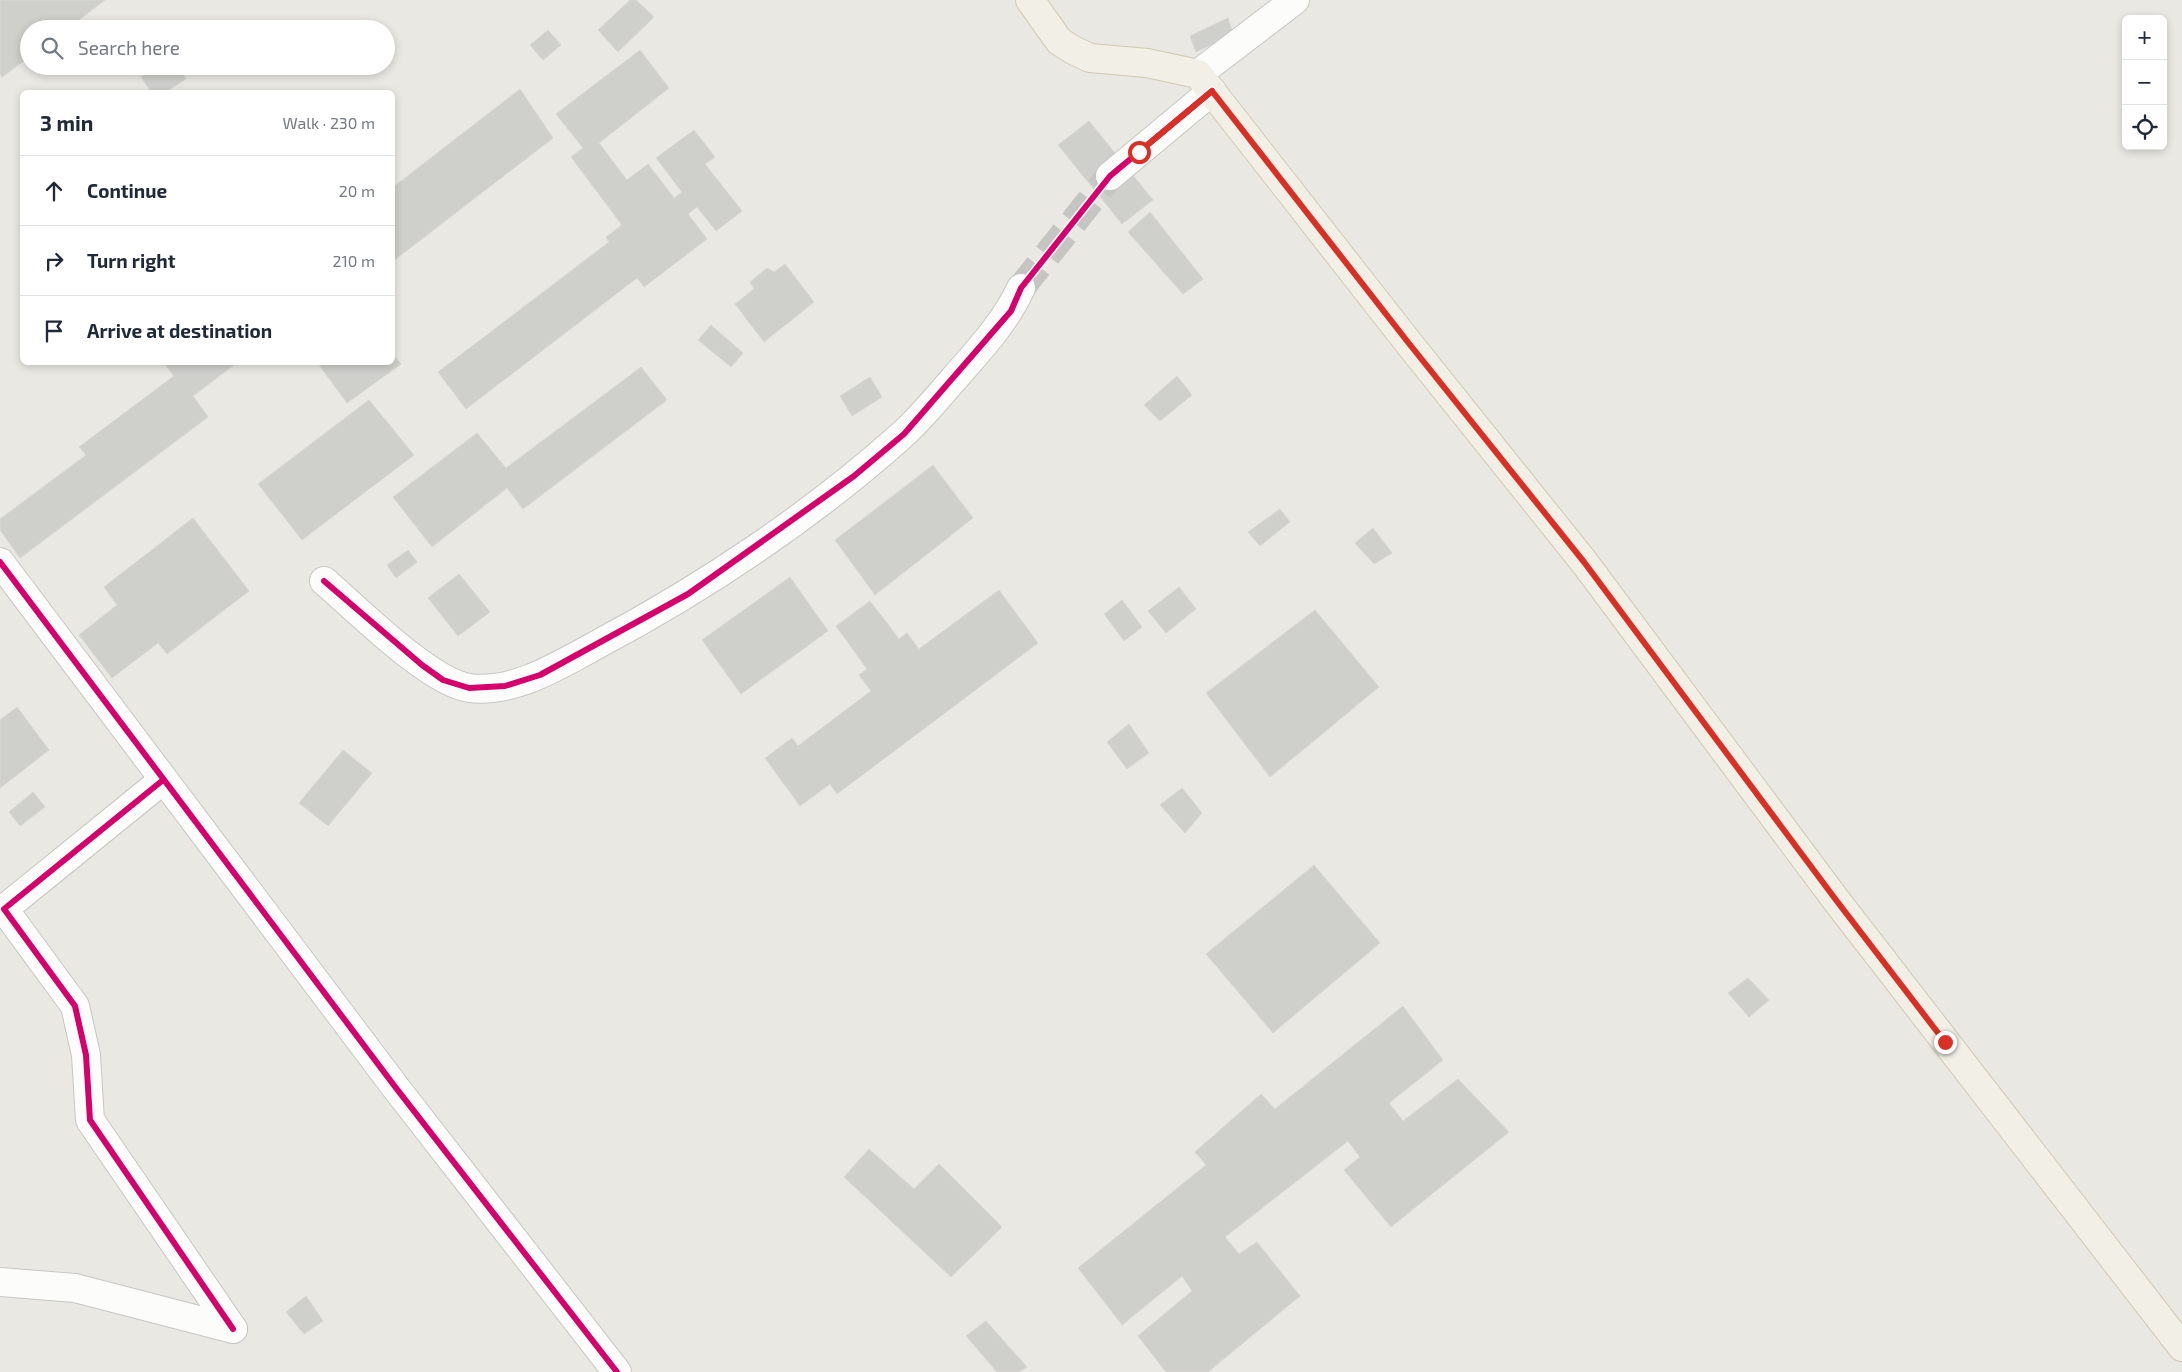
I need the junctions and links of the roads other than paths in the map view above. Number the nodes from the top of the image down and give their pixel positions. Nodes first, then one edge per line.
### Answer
1 (1030, 0) edge
2 (1295, 0) edge
3 (1205, 83) junction
4 (1110, 176) tunnel mouth
5 (1021, 288) tunnel mouth
6 (0, 562) edge
7 (324, 581) dead end
8 (162, 780) junction
9 (0, 1282) edge
10 (2182, 1347) edge
11 (617, 1372) edge

1 - 3 main road
2 - 3 street
3 - 4 street
3 - 10 main road
5 - 7 street
6 - 8 street
8 - 9 street
8 - 11 street

